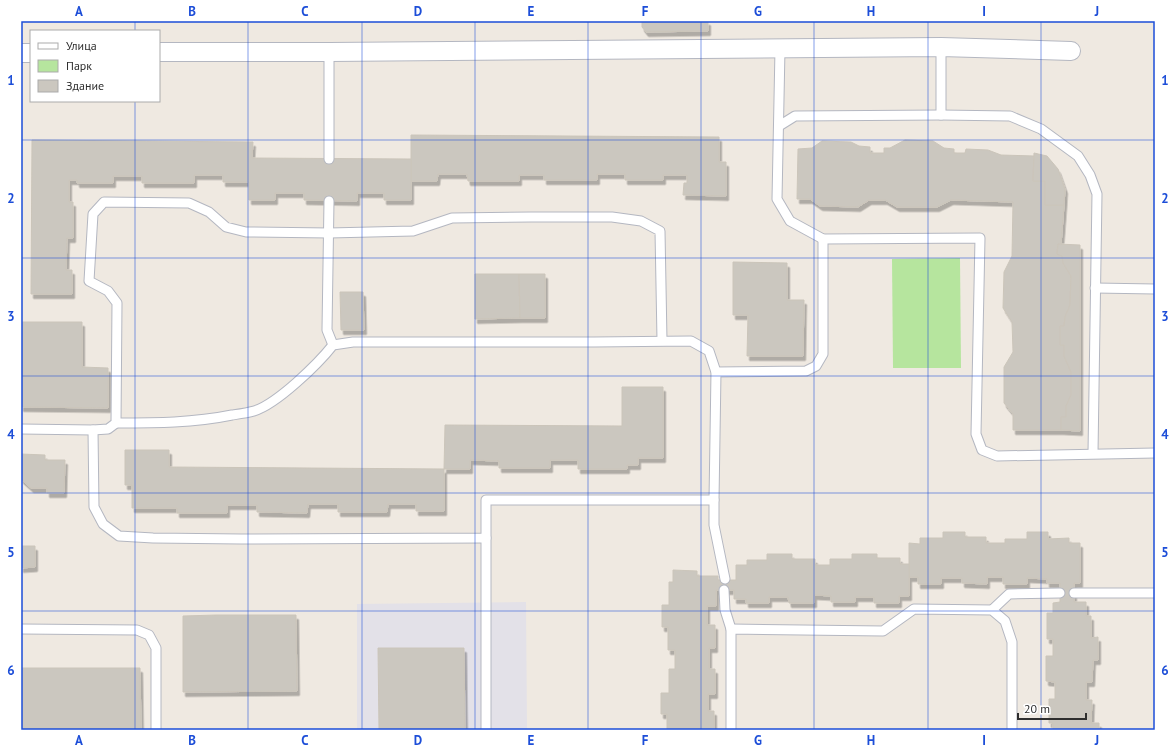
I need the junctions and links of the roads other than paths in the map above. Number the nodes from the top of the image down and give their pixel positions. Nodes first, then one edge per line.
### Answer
1 (941, 46) junction
2 (780, 49) junction
3 (1071, 51) dead end
4 (160, 52) edge
5 (329, 52) junction
6 (941, 114) junction
7 (779, 126) junction
8 (329, 159) dead end
9 (329, 201) dead end
10 (329, 233) junction
11 (823, 239) junction
12 (1095, 288) junction
13 (1155, 289) edge
14 (662, 340) junction
15 (334, 345) junction
16 (716, 372) junction
17 (116, 423) junction
18 (21, 429) edge
19 (93, 430) junction
20 (1155, 453) edge
21 (1093, 454) junction
22 (714, 500) junction
23 (486, 538) junction
24 (725, 579) dead end
25 (724, 590) dead end
26 (1060, 593) dead end
27 (1074, 593) dead end
28 (1155, 593) edge
29 (992, 610) junction
30 (21, 629) edge
31 (730, 629) junction
32 (156, 730) edge
33 (486, 730) edge
34 (731, 730) edge
35 (1012, 730) edge

1 - 2 street
1 - 3 street
1 - 6 lane
2 - 5 street
2 - 7 lane
4 - 5 street
5 - 8 lane
6 - 7 lane
6 - 12 lane
7 - 11 lane
9 - 10 lane
10 - 14 lane
10 - 15 lane
10 - 17 lane
11 - 16 lane
11 - 21 lane
12 - 13 lane
12 - 21 lane
14 - 15 lane
14 - 16 lane
15 - 17 lane
16 - 22 lane
17 - 19 lane
18 - 19 lane
19 - 23 lane
20 - 21 lane
22 - 23 lane
22 - 24 lane
23 - 33 lane
25 - 31 lane
26 - 29 lane
27 - 28 lane
29 - 31 lane
29 - 35 lane
30 - 32 lane
31 - 34 lane

